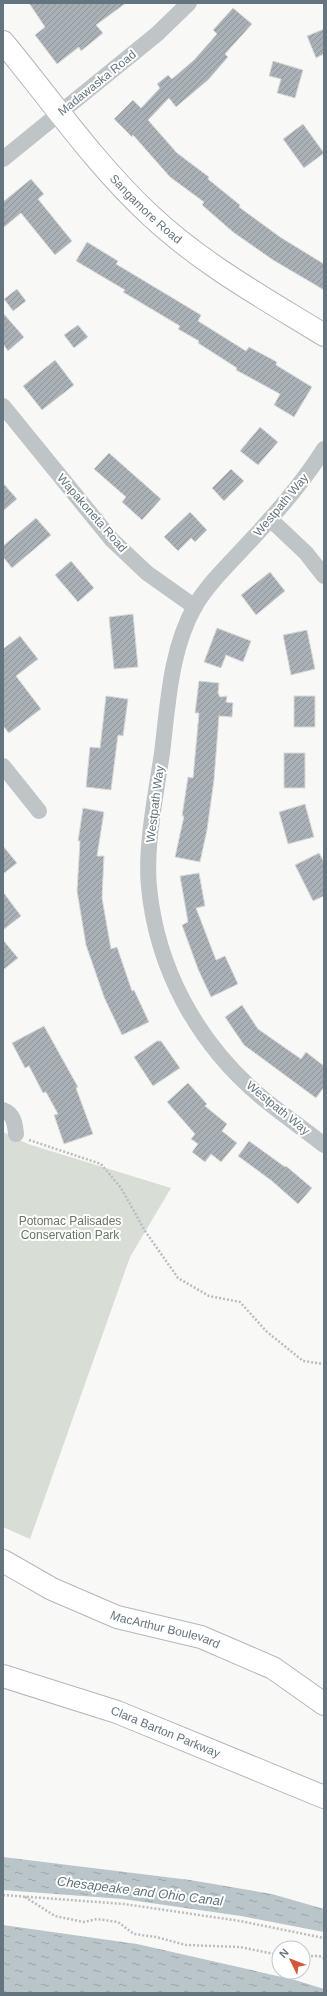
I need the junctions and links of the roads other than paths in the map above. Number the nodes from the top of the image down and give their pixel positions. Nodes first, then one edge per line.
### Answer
1 (189, 3) edge
2 (3, 42) edge
3 (60, 112) junction
4 (3, 159) edge
5 (324, 336) edge
6 (3, 406) edge
7 (324, 448) edge
8 (270, 519) junction
9 (324, 576) edge
10 (195, 607) junction
11 (3, 766) edge
12 (40, 811) dead end
13 (3, 1110) edge
14 (16, 1134) road end
15 (324, 1145) edge
16 (3, 1561) edge
17 (3, 1676) edge
18 (324, 1704) edge
19 (324, 1797) edge

1 - 3 street, Madawaska Road
2 - 3 main road, Sangamore Road
3 - 4 street, Madawaska Road
3 - 5 main road, Sangamore Road
6 - 10 street, Wapakoneta Road
7 - 8 street, Westpath Way
8 - 9 street
8 - 10 street, Westpath Way
10 - 15 street, Westpath Way
11 - 12 street
13 - 14 street
16 - 18 main road, MacArthur Boulevard
17 - 19 main road, Clara Barton Parkway

